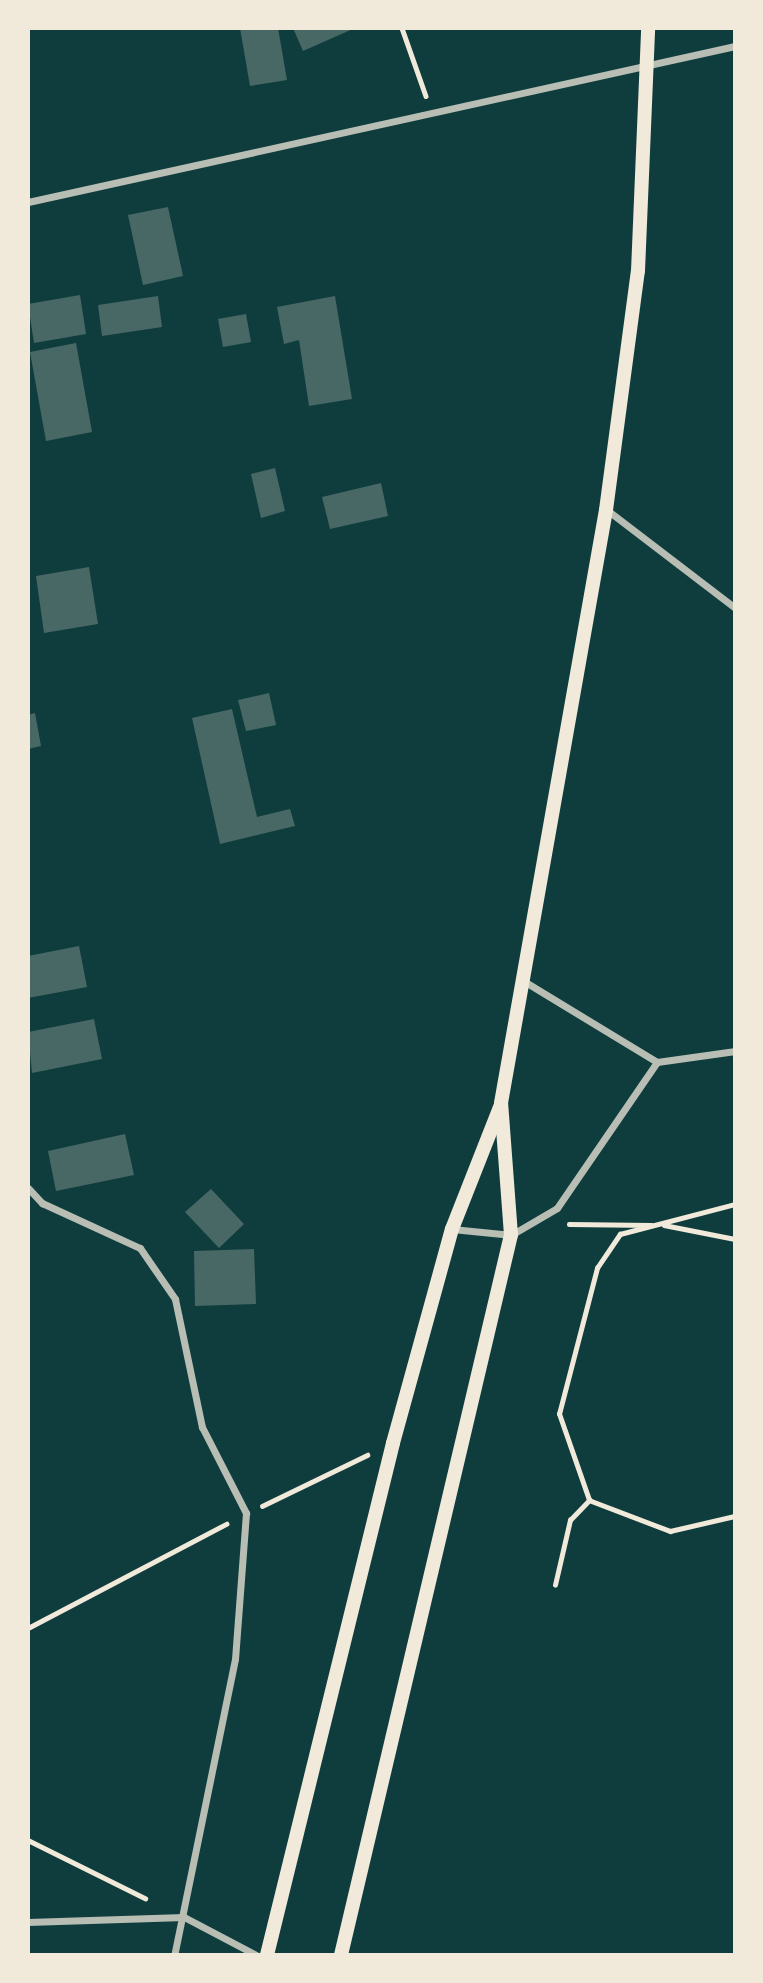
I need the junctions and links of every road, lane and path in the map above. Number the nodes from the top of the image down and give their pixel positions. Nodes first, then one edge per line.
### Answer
1 (402, 28) edge
2 (648, 28) edge
3 (735, 46) edge
4 (648, 66) junction
5 (432, 113) junction
6 (28, 202) edge
7 (606, 510) junction
8 (735, 608) edge
9 (519, 978) junction
10 (735, 1051) edge
11 (657, 1062) junction
12 (501, 1102) junction
13 (28, 1188) edge
14 (735, 1205) edge
15 (663, 1225) junction
16 (531, 1228) junction
17 (452, 1229) junction
18 (512, 1236) junction
19 (735, 1239) edge
20 (393, 1443) junction
21 (589, 1500) junction
22 (246, 1513) junction
23 (735, 1516) edge
24 (555, 1585) dead end
25 (28, 1628) edge
26 (28, 1840) edge
27 (184, 1917) junction
28 (28, 1922) edge
29 (174, 1955) edge
30 (256, 1955) edge
31 (267, 1955) edge
32 (341, 1955) edge

1 - 5 path
2 - 4 main road
3 - 4 street
4 - 5 street
4 - 7 main road
5 - 6 street
7 - 8 street
7 - 9 main road
9 - 11 street
9 - 12 main road
10 - 11 street
11 - 16 street
12 - 17 main road
12 - 18 main road
13 - 22 street
14 - 15 path
15 - 16 path
15 - 19 path
15 - 21 path
16 - 18 street
17 - 18 street
17 - 20 main road
18 - 32 main road
20 - 22 path
20 - 31 main road
21 - 23 path
21 - 24 path
22 - 25 path
22 - 27 street
26 - 27 path
27 - 28 street
27 - 29 street
27 - 30 street

